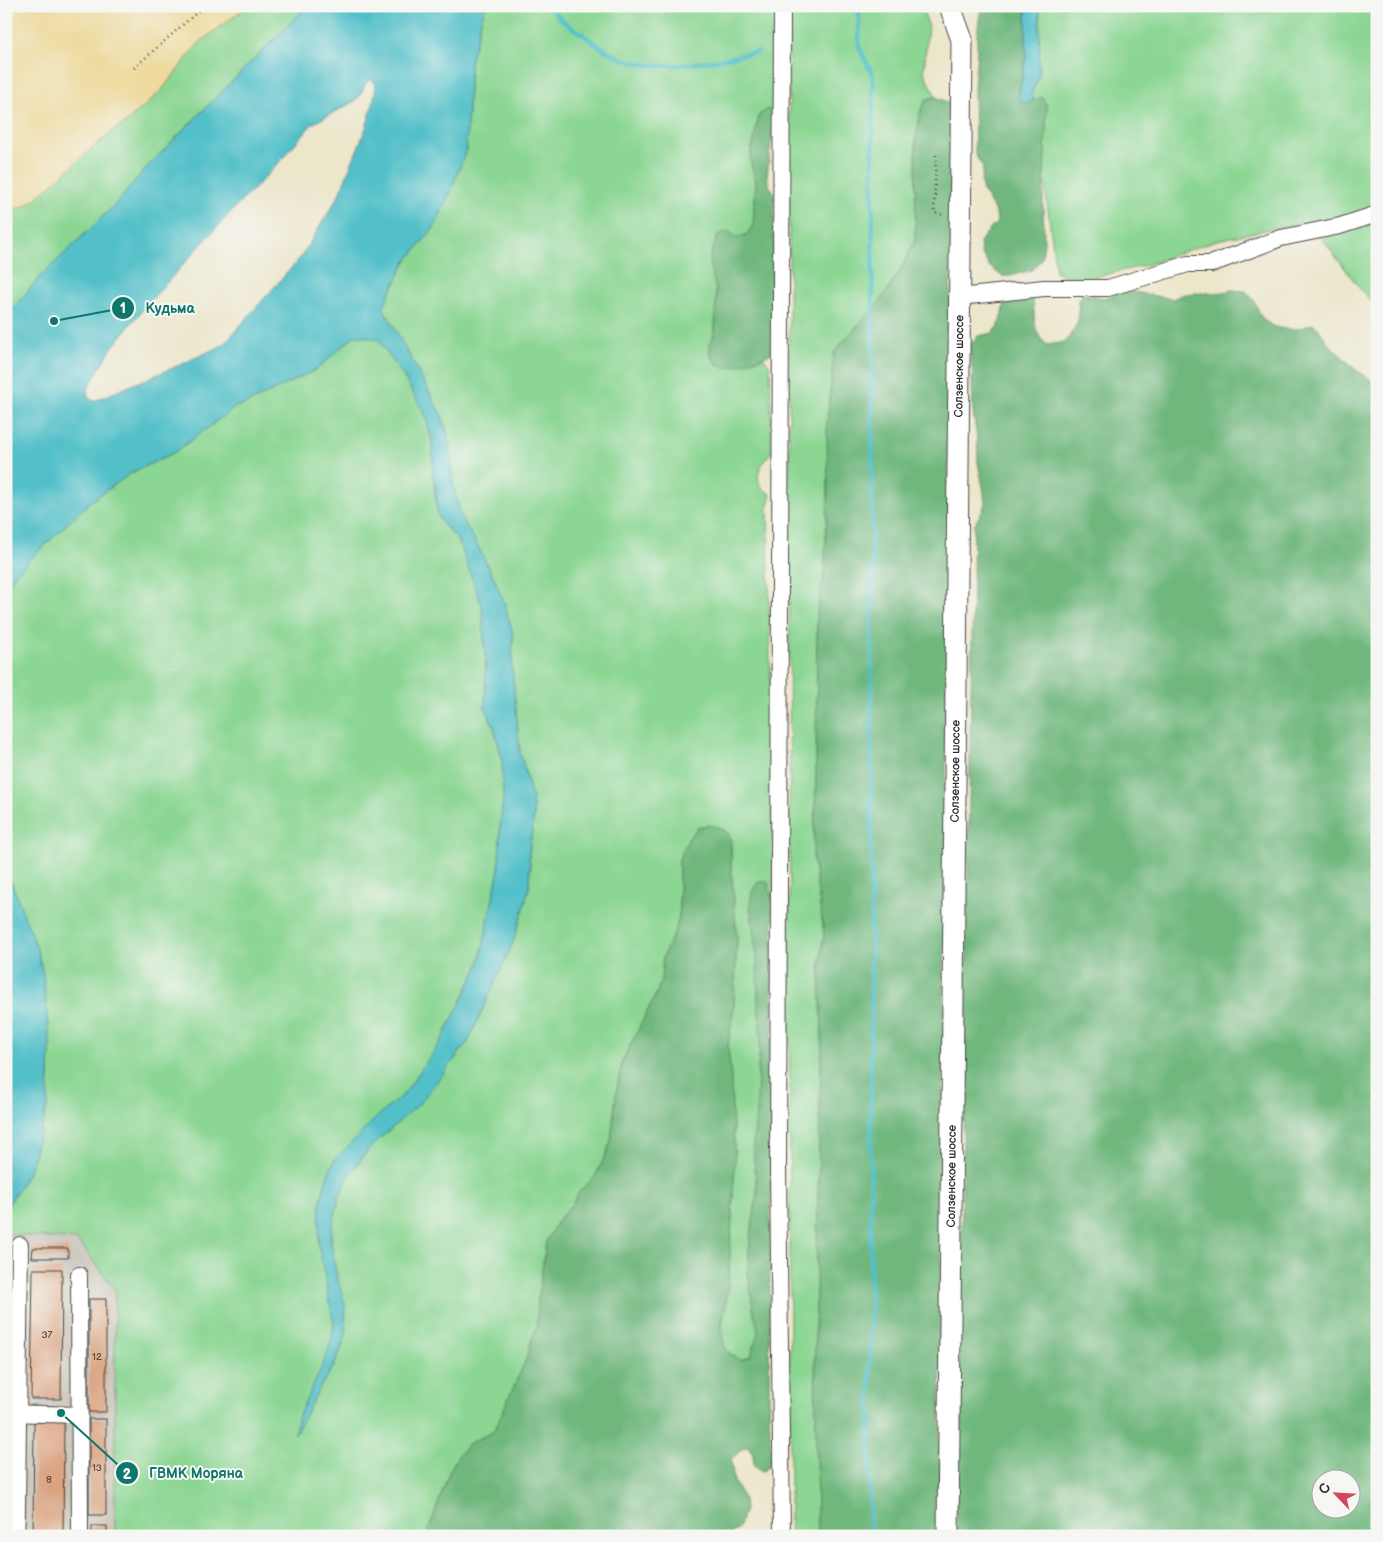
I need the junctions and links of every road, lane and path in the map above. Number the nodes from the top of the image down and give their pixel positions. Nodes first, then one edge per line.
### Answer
1 (204, 6) edge
2 (782, 6) edge
3 (950, 6) edge
4 (962, 6) edge
5 (962, 40) junction
6 (134, 68) dead end
7 (936, 155) dead end
8 (1377, 214) edge
9 (960, 219) junction
10 (960, 297) junction
11 (20, 1245) dead end
12 (79, 1275) dead end
13 (12, 1413) edge
14 (80, 1415) junction
15 (12, 1511) edge
16 (16, 1536) edge
17 (80, 1536) edge
18 (782, 1536) edge
19 (948, 1536) edge

1 - 6 path
2 - 18 street
3 - 5 main road
4 - 5 street, Солзенское шоссе
5 - 9 main road, Солзенское шоссе
7 - 9 path
8 - 10 street
9 - 10 main road, Солзенское шоссе
10 - 19 main road, Солзенское шоссе
11 - 13 street
12 - 14 street
13 - 14 street
13 - 15 street
14 - 17 street
15 - 16 street

